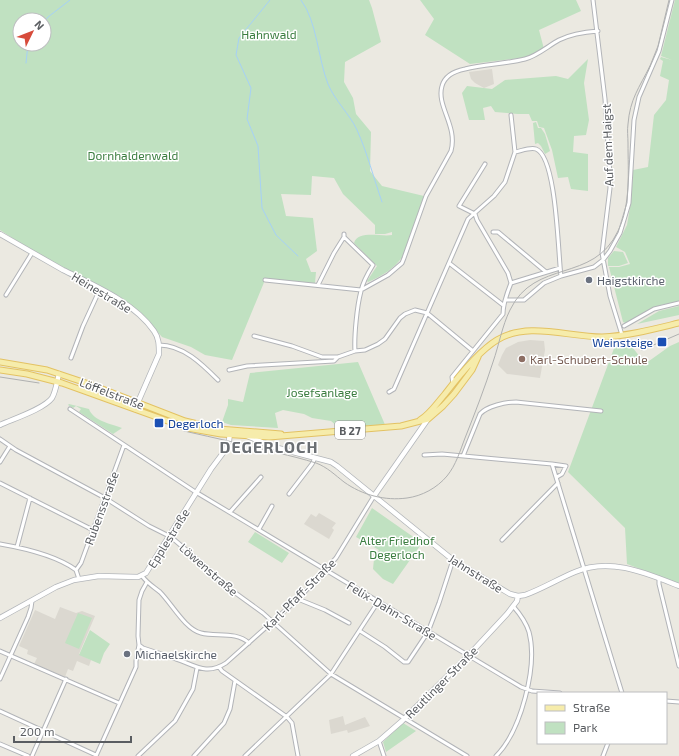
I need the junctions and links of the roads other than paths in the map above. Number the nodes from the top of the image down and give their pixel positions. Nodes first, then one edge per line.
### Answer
1 (593, 0) edge
2 (672, 0) edge
3 (598, 31) junction
4 (511, 115) dead end
5 (515, 152) junction
6 (485, 164) dead end
7 (475, 214) junction
8 (493, 232) dead end
9 (0, 234) edge
10 (32, 253) junction
11 (603, 260) junction
12 (449, 263) junction
13 (560, 268) junction
14 (546, 272) junction
15 (561, 276) junction
16 (265, 280) dead end
17 (511, 283) junction
18 (318, 285) junction
19 (100, 289) junction
20 (361, 290) junction
21 (6, 295) dead end
22 (506, 300) junction
23 (679, 303) edge
24 (503, 306) junction
25 (427, 313) junction
26 (679, 323) edge
27 (624, 326) dead end
28 (622, 335) junction
29 (254, 336) dead end
30 (159, 345) junction
31 (355, 351) junction
32 (473, 351) junction
33 (338, 357) junction
34 (478, 357) junction
35 (71, 358) dead end
36 (0, 362) edge
37 (0, 370) edge
38 (229, 370) dead end
39 (59, 374) junction
40 (218, 380) dead end
41 (57, 381) junction
42 (453, 384) junction
43 (389, 392) dead end
44 (138, 403) junction
45 (436, 405) junction
46 (135, 409) junction
47 (70, 410) dead end
48 (601, 411) dead end
49 (428, 419) junction
50 (414, 424) junction
51 (0, 425) edge
52 (254, 432) junction
53 (230, 433) junction
54 (286, 435) junction
55 (247, 436) junction
56 (260, 437) junction
57 (275, 437) junction
58 (0, 439) edge
59 (268, 444) junction
60 (124, 445) junction
61 (10, 446) junction
62 (274, 447) junction
63 (424, 454) dead end
64 (463, 456) junction
65 (315, 458) junction
66 (0, 462) edge
67 (552, 464) junction
68 (261, 476) dead end
69 (557, 477) junction
70 (0, 483) edge
71 (558, 483) junction
72 (197, 492) junction
73 (289, 494) dead end
74 (374, 496) junction
75 (30, 498) junction
76 (106, 498) junction
77 (272, 506) dead end
78 (230, 512) junction
79 (259, 529) junction
80 (93, 530) junction
81 (169, 536) junction
82 (502, 540) dead end
83 (0, 544) edge
84 (17, 547) junction
85 (453, 560) junction
86 (584, 568) junction
87 (76, 570) junction
88 (326, 570) junction
89 (142, 576) junction
90 (659, 578) junction
91 (78, 579) junction
92 (147, 582) junction
93 (679, 586) edge
94 (518, 596) junction
95 (298, 599) junction
96 (32, 601) junction
97 (378, 602) junction
98 (514, 606) junction
99 (0, 618) edge
100 (273, 621) junction
101 (349, 623) dead end
102 (360, 631) junction
103 (428, 632) junction
104 (249, 643) junction
105 (139, 645) junction
106 (0, 651) edge
107 (10, 656) junction
108 (468, 656) junction
109 (679, 666) edge
110 (219, 667) junction
111 (197, 668) junction
112 (332, 674) junction
113 (0, 679) edge
114 (66, 679) junction
115 (235, 681) junction
116 (526, 689) junction
117 (546, 692) edge
118 (622, 692) edge
119 (667, 701) edge
120 (679, 702) edge
121 (119, 703) junction
122 (0, 711) edge
123 (287, 717) junction
124 (404, 718) junction
125 (43, 731) junction
126 (379, 741) junction
127 (0, 744) edge
128 (608, 744) edge
129 (28, 756) edge
130 (32, 756) edge
131 (96, 756) edge
132 (138, 756) edge
133 (194, 756) edge
134 (245, 756) edge
135 (298, 756) edge
136 (353, 756) edge
137 (383, 756) edge
138 (467, 756) edge
139 (496, 756) edge
140 (603, 756) edge

1 - 3 street, Auf dem Haigst
2 - 11 street
3 - 11 street, Auf dem Haigst
3 - 20 street
4 - 5 street
5 - 7 street
5 - 13 street
6 - 7 street
7 - 12 street
7 - 17 street
8 - 14 street
9 - 10 street, Heinestraße
10 - 19 street, Heinestraße
10 - 21 street
11 - 15 street
11 - 28 street, Auf dem Haigst
12 - 24 street
12 - 25 street
13 - 14 street
13 - 15 street
14 - 17 street
15 - 22 street
16 - 18 street
17 - 22 street
18 - 20 street
18 - 20 street
19 - 30 street, Heinestraße
19 - 35 street
20 - 31 street
22 - 24 street
23 - 27 street
24 - 32 street
25 - 31 street
25 - 32 street
25 - 43 street
26 - 28 main road, B 27
28 - 34 main road, B 27
29 - 33 street
30 - 40 street
30 - 44 street
31 - 33 street
32 - 42 street
33 - 38 street
34 - 42 main road, B 27
34 - 49 main road, B 27
36 - 39 main road, Löffelstraße / B 27
37 - 41 main road, Löffelstraße / B 27
39 - 41 street
39 - 44 main road, Löffelstraße / B 27
41 - 46 main road, Löffelstraße / B 27
41 - 51 street
42 - 45 main road, B 27
44 - 46 street
44 - 53 main road, Löffelstraße / B 27
45 - 49 main road
45 - 50 main road, B 27
46 - 53 main road, Löffelstraße / B 27
47 - 60 street, Felix-Dahn-Straße
48 - 64 street
49 - 50 main road, B 27
49 - 74 street, Karl-Pfaff-Straße
50 - 54 main road, B 27
52 - 53 main road, Löffelstraße / B 27
52 - 54 main road, Löffelstraße / B 27
52 - 56 street, Jahnstraße
53 - 55 main road, Löffelstraße / B 27
53 - 72 street, Epplestraße
54 - 57 main road, Löffelstraße / B 27
55 - 56 main road, Löffelstraße / B 27
55 - 59 street, Jahnstraße
56 - 57 main road, Löffelstraße / B 27
56 - 59 street, Jahnstraße
57 - 62 street
58 - 61 street, Löwenstraße
59 - 62 street, Jahnstraße
60 - 72 street, Felix-Dahn-Straße
60 - 76 street, Rubensstraße
61 - 66 street
61 - 76 street, Löwenstraße
62 - 65 street, Jahnstraße
63 - 64 street
64 - 67 street
65 - 73 street
65 - 74 street, Jahnstraße
67 - 69 street
67 - 69 street
68 - 78 street
69 - 71 street
70 - 75 street
71 - 82 street
71 - 86 street
72 - 78 street, Felix-Dahn-Straße
72 - 81 street, Epplestraße
74 - 85 street, Jahnstraße
74 - 88 street, Karl-Pfaff-Straße
75 - 80 street
75 - 84 street
76 - 80 street, Rubensstraße
76 - 81 street, Löwenstraße
77 - 79 street
78 - 79 street, Felix-Dahn-Straße
79 - 88 street, Felix-Dahn-Straße
80 - 87 street, Rubensstraße
81 - 89 street, Epplestraße
81 - 100 street, Löwenstraße
83 - 84 street
84 - 87 street
85 - 94 street, Jahnstraße
85 - 103 street
86 - 90 street, Jahnstraße
86 - 94 street, Jahnstraße
86 - 118 street
87 - 91 street
88 - 95 street, Karl-Pfaff-Straße
88 - 97 street, Felix-Dahn-Straße
89 - 91 street, Epplestraße
89 - 92 street
90 - 93 street, Jahnstraße
90 - 109 street
91 - 96 street, Epplestraße
92 - 104 street
92 - 105 street
94 - 98 street, Reutlinger Straße
95 - 100 street, Karl-Pfaff-Straße
95 - 101 street
96 - 99 street, Epplestraße
96 - 107 street
97 - 102 street
97 - 103 street, Felix-Dahn-Straße
98 - 108 street, Reutlinger Straße
98 - 116 street
100 - 104 street, Karl-Pfaff-Straße
100 - 112 street, Löwenstraße
102 - 103 street
102 - 112 street
103 - 108 street, Felix-Dahn-Straße
104 - 110 street, Karl-Pfaff-Straße
105 - 111 street
105 - 121 street
106 - 107 street
107 - 113 street
107 - 114 street
108 - 116 street, Felix-Dahn-Straße
108 - 124 street, Reutlinger Straße
110 - 111 street
110 - 115 street
111 - 132 street
112 - 123 street
112 - 124 street, Löwenstraße
114 - 121 street
114 - 125 street
115 - 123 street
115 - 133 street
116 - 117 street, Felix-Dahn-Straße
116 - 139 street
119 - 120 street
121 - 131 street
122 - 125 street
123 - 134 street
123 - 135 street
124 - 126 street, Reutlinger Straße
124 - 138 street, Löwenstraße
125 - 130 street
125 - 131 street
126 - 136 street, Reutlinger Straße
126 - 137 street
127 - 129 street
128 - 140 street

